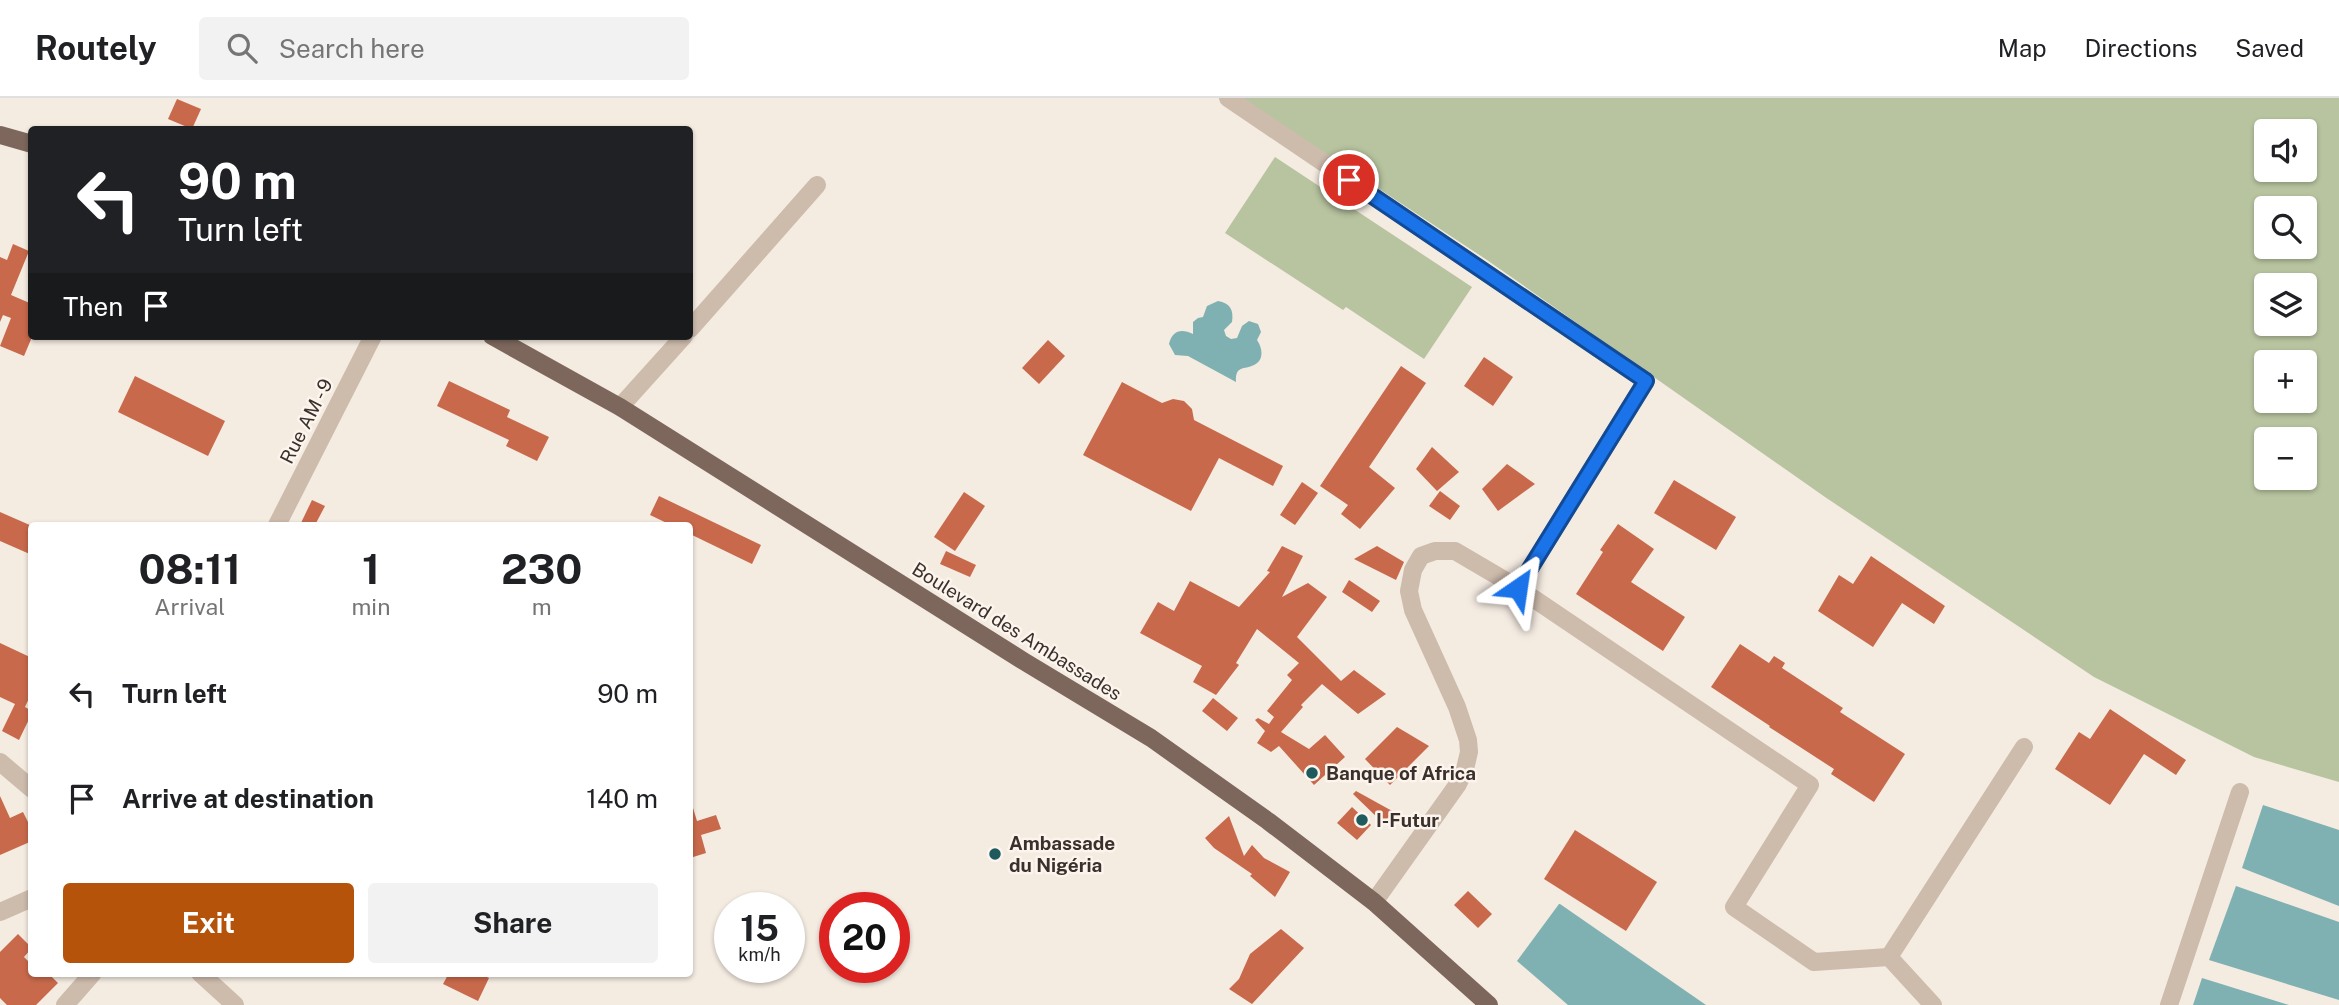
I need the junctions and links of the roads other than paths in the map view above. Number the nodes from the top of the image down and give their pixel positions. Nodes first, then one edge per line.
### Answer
1 (1228, 98) edge
2 (0, 135) edge
3 (28, 144) edge
4 (817, 185) dead end
5 (693, 326) edge
6 (371, 340) edge
7 (499, 340) edge
8 (680, 340) edge
9 (621, 407) junction
10 (279, 522) edge
11 (1518, 588) junction
12 (2024, 747) dead end
13 (0, 762) edge
14 (28, 786) edge
15 (2240, 792) dead end
16 (28, 900) edge
17 (1374, 902) junction
18 (0, 912) edge
19 (1889, 957) junction
20 (90, 977) edge
21 (204, 977) edge
22 (65, 1005) edge
23 (236, 1005) edge
24 (1489, 1005) edge
25 (1933, 1005) edge
26 (2169, 1005) edge

1 - 11 street
2 - 3 main road
4 - 5 street
6 - 10 street, Rue AM - 9
7 - 9 main road, Boulevard des Ambassades
8 - 9 street
9 - 17 main road, Boulevard des Ambassades
11 - 17 street
11 - 19 street
12 - 19 street
13 - 14 street
15 - 26 street
16 - 18 street
17 - 24 main road, Boulevard des Ambassades
19 - 25 street
20 - 22 street
21 - 23 street

